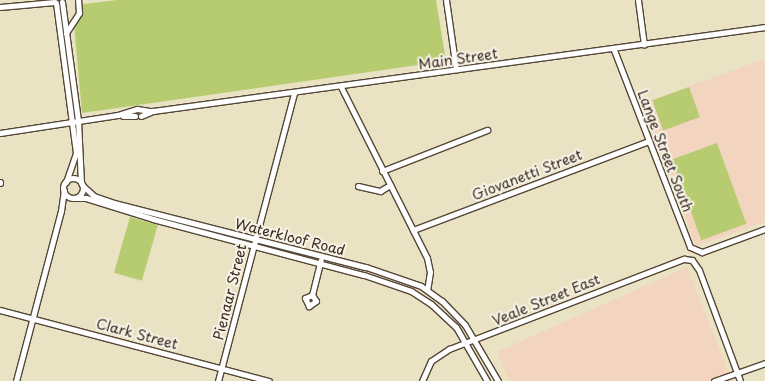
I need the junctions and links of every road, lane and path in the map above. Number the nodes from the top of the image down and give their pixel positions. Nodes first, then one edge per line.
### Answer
1 (78, 0) edge
2 (446, 0) edge
3 (638, 0) edge
4 (44, 1) edge
5 (60, 1) edge
6 (0, 7) edge
7 (765, 27) edge
8 (63, 34) junction
9 (644, 45) junction
10 (614, 50) junction
11 (456, 69) junction
12 (341, 87) junction
13 (294, 93) junction
14 (76, 121) junction
15 (487, 130) dead end
16 (0, 133) edge
17 (649, 142) junction
18 (382, 170) junction
19 (66, 182) junction
20 (81, 184) junction
21 (390, 185) junction
22 (358, 186) dead end
23 (64, 190) junction
24 (73, 198) junction
25 (61, 211) junction
26 (184, 225) junction
27 (765, 229) edge
28 (413, 230) junction
29 (254, 243) junction
30 (322, 260) junction
31 (351, 264) junction
32 (349, 270) junction
33 (427, 290) junction
34 (312, 294) dead end
35 (0, 310) edge
36 (33, 318) junction
37 (476, 340) junction
38 (467, 343) junction
39 (765, 363) edge
40 (222, 368) junction
41 (737, 373) junction
42 (16, 381) edge
43 (218, 381) edge
44 (269, 381) edge
45 (422, 381) edge
46 (487, 381) edge
47 (498, 381) edge
48 (714, 381) edge
49 (740, 381) edge

1 - 8 street
2 - 11 street
3 - 9 street
4 - 5 street
4 - 6 street
5 - 8 street
7 - 9 street, Main Street
8 - 14 street
9 - 10 street, Main Street
10 - 11 street, Main Street
10 - 17 street, Lange Street South
11 - 12 street, Main Street
12 - 13 street, Main Street
12 - 18 street
13 - 14 street, Main Street
13 - 29 street, Pienaar Street
14 - 16 street, Main Street
14 - 19 street
14 - 20 street
15 - 18 street
17 - 27 street, Lange Street South
17 - 28 street, Giovanetti Street
18 - 21 street
19 - 20 street
19 - 23 street
20 - 24 street
20 - 26 street, Waterkloof Road
21 - 22 street
21 - 28 street
23 - 24 street
23 - 25 street
24 - 25 street
24 - 26 street, Waterkloof Road
25 - 36 street
26 - 29 street, Waterkloof Road
28 - 33 street
29 - 30 street, Waterkloof Road
29 - 40 street, Pienaar Street
30 - 31 street, Waterkloof Road
30 - 32 street, Waterkloof Road
30 - 34 street
31 - 32 street
31 - 33 street, Waterkloof Road
32 - 38 street, Waterkloof Road
33 - 37 street, Waterkloof Road
35 - 36 street, Clark Street
36 - 40 street, Clark Street
36 - 42 street
37 - 38 street, Veale Street East
37 - 41 street, Veale Street East
37 - 47 street, Waterkloof Road
38 - 45 street, Veale Street East
38 - 46 street, Waterkloof Road
39 - 41 street
40 - 43 street, Pienaar Street
40 - 44 street, Clark Street
41 - 48 street
41 - 49 street

